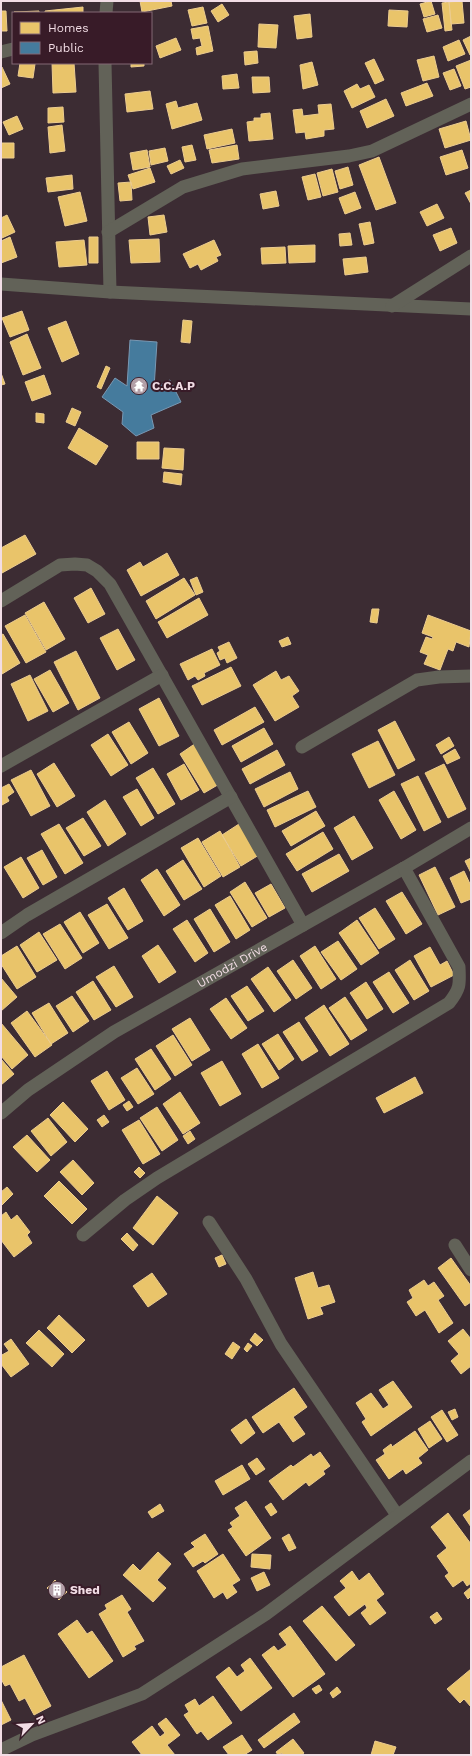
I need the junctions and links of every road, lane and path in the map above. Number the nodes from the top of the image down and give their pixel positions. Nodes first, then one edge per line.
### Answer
1 (107, 1) edge
2 (106, 12) edge
3 (12, 49) edge
4 (1, 52) edge
5 (105, 64) edge
6 (471, 104) edge
7 (108, 232) junction
8 (471, 256) edge
9 (1, 284) edge
10 (110, 292) junction
11 (392, 306) junction
12 (471, 309) edge
13 (1, 601) edge
14 (162, 675) junction
15 (471, 676) edge
16 (302, 747) dead end
17 (1, 766) edge
18 (231, 797) junction
19 (471, 828) edge
20 (404, 868) junction
21 (303, 925) junction
22 (1, 933) edge
23 (1, 1112) edge
24 (209, 1222) dead end
25 (83, 1236) dead end
26 (455, 1245) dead end
27 (471, 1270) edge
28 (471, 1461) edge
29 (397, 1515) junction
30 (1, 1750) edge

1 - 2 street
3 - 4 street
5 - 7 street
6 - 7 street
7 - 10 street
8 - 11 street
9 - 10 street
10 - 11 street
11 - 12 street
13 - 14 street
14 - 17 street
14 - 18 street
15 - 16 street
18 - 21 street
18 - 22 street
19 - 20 street, Umodzi Drive
20 - 21 street, Umodzi Drive
20 - 25 street
21 - 23 street, Umodzi Drive
24 - 29 street
26 - 27 street
28 - 29 street
29 - 30 street

